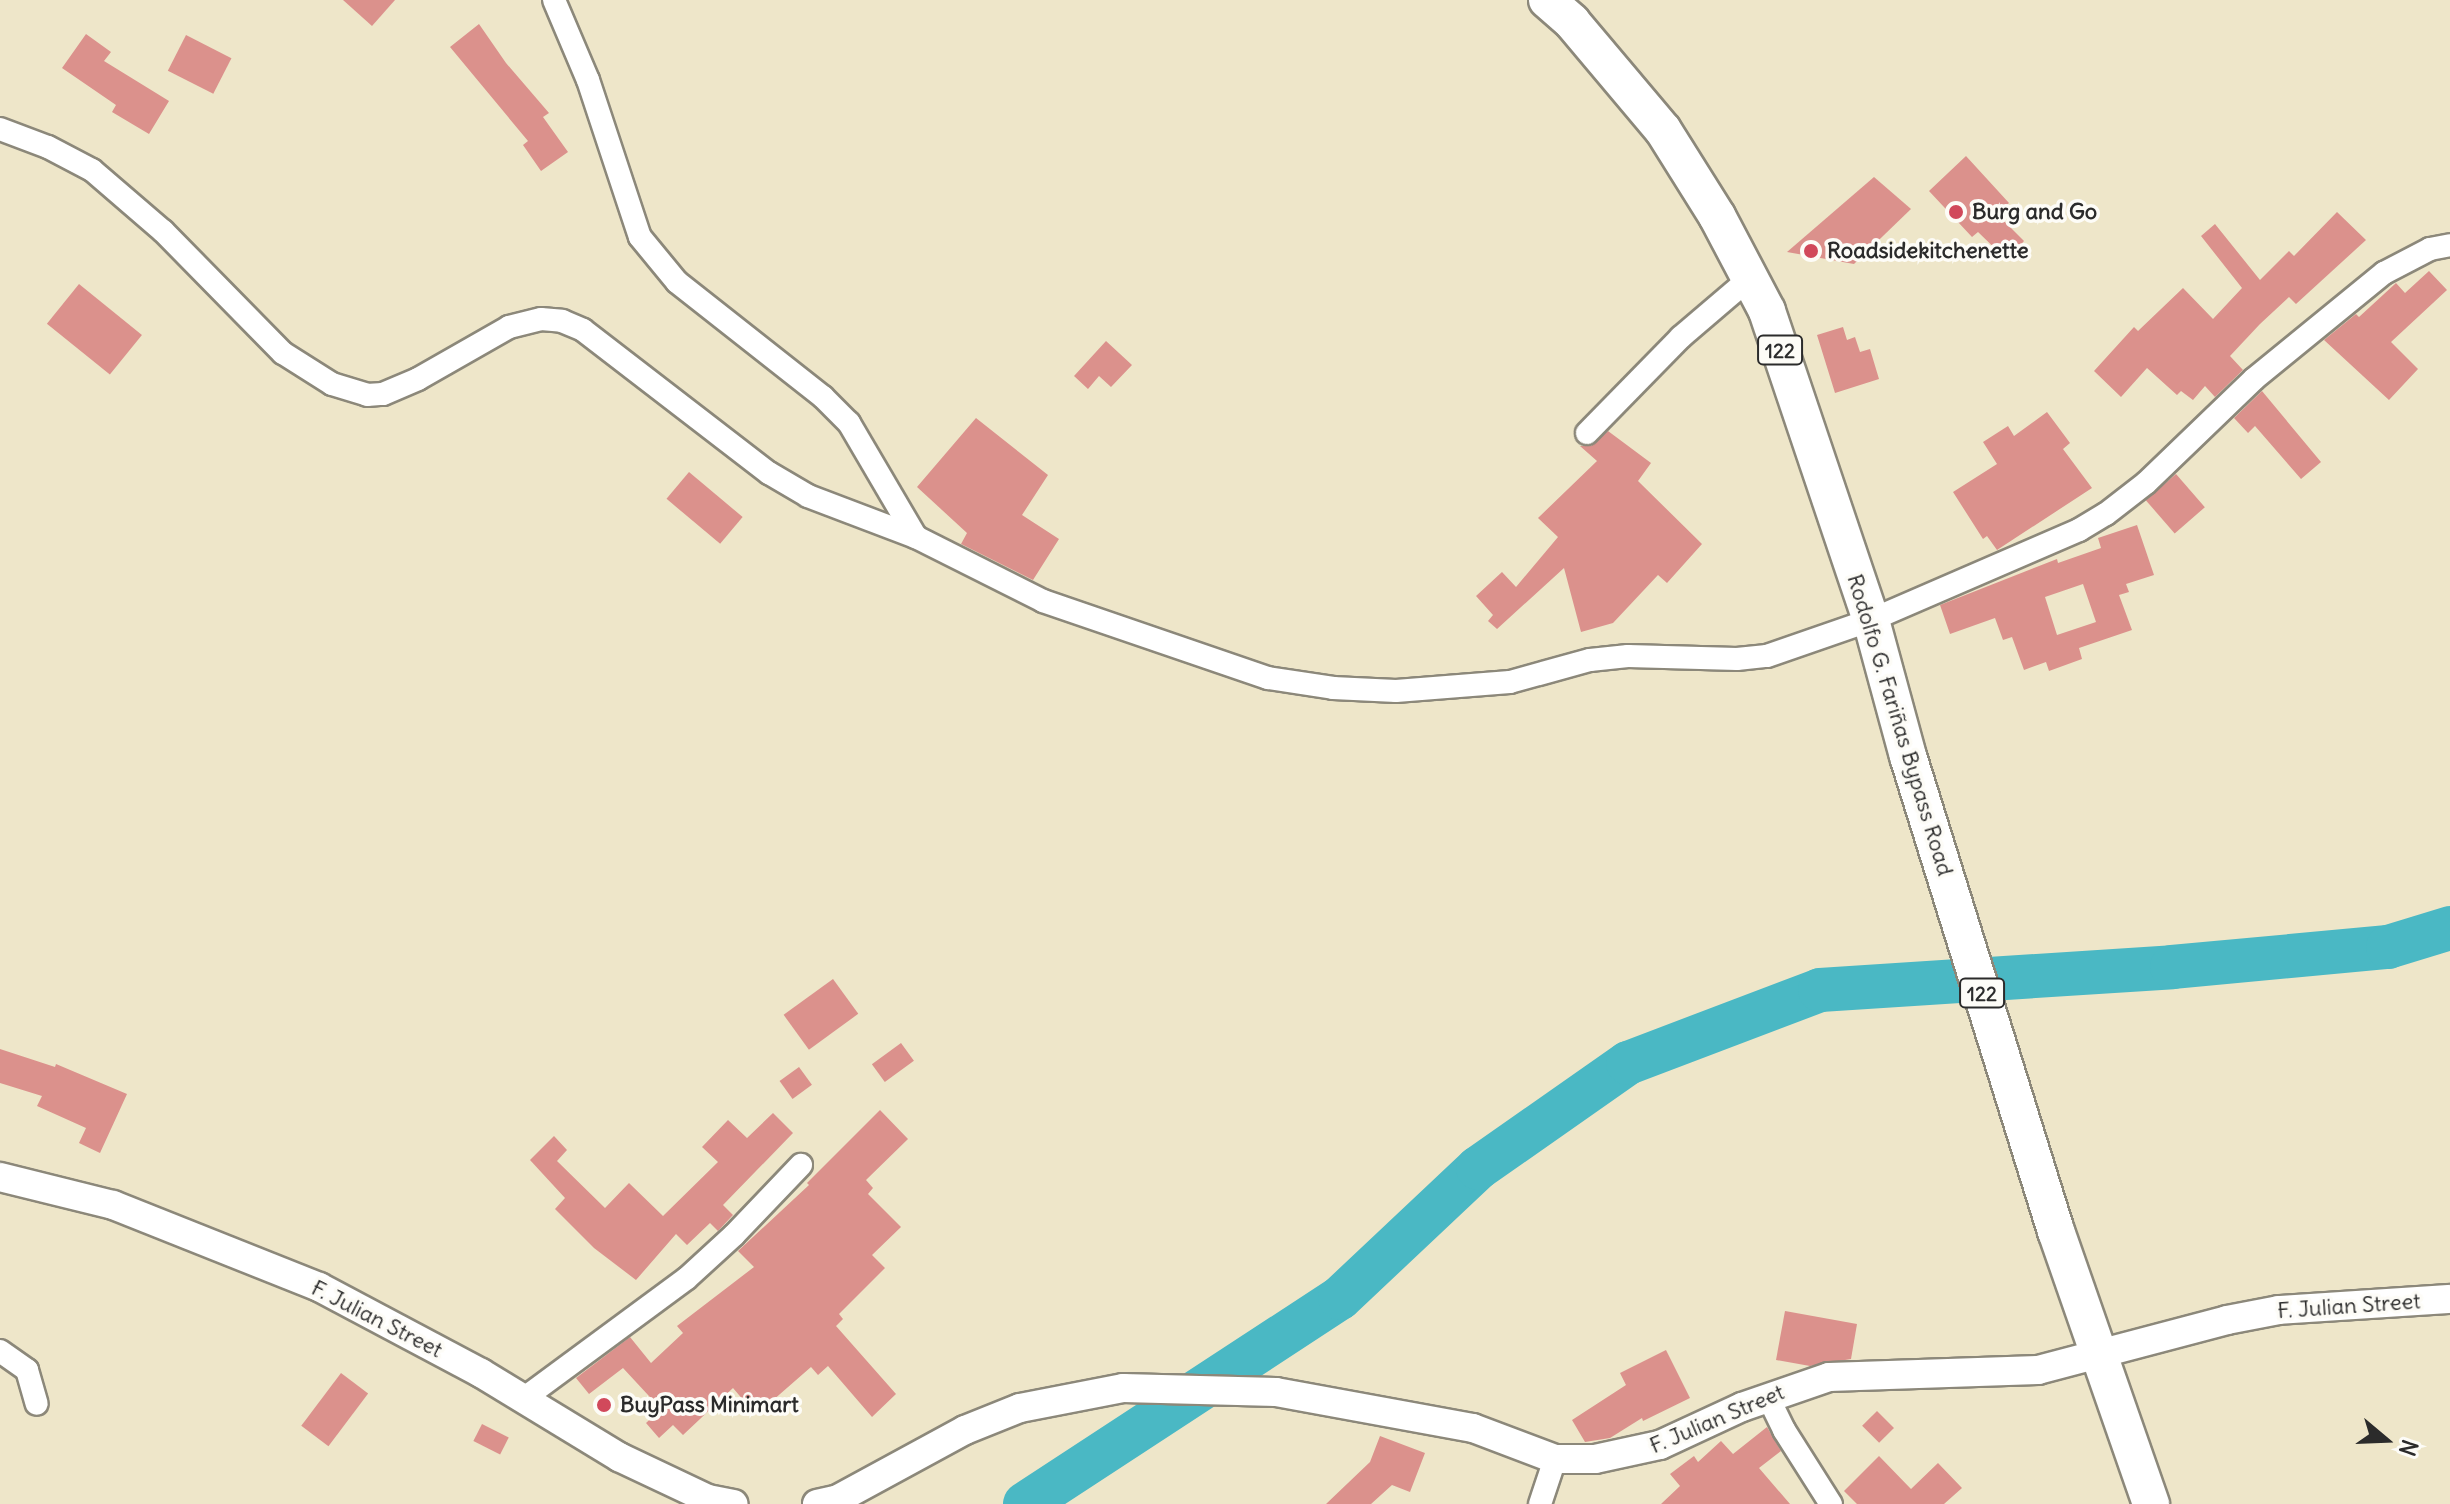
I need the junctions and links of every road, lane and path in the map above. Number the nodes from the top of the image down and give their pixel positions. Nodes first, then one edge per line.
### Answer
1 (554, 0) edge
2 (1547, 0) edge
3 (0, 129) edge
4 (2450, 245) edge
5 (1750, 278) junction
6 (1587, 433) dead end
7 (916, 537) junction
8 (1871, 620) junction
9 (801, 1165) dead end
10 (0, 1177) edge
11 (2450, 1299) edge
12 (0, 1351) edge
13 (2097, 1356) junction
14 (1768, 1397) junction
15 (523, 1399) junction
16 (37, 1404) dead end
17 (1555, 1459) junction
18 (734, 1504) edge
19 (817, 1504) edge
20 (1540, 1504) edge
21 (1831, 1504) edge
22 (2151, 1504) edge

1 - 7 street
2 - 5 main road, Rodolfo G. Fariñas Bypass Road / 122
3 - 7 street
4 - 8 street
5 - 6 street
5 - 8 main road, Rodolfo G. Fariñas Bypass Road / 122
7 - 8 street
8 - 13 main road, Rodolfo G. Fariñas Bypass Road / 122
9 - 15 street
10 - 15 street, F. Julian Street
11 - 13 street, F. Julian Street
12 - 16 street
13 - 14 street, F. Julian Street
13 - 22 main road, Rodolfo G. Fariñas Bypass Road / 122
14 - 17 street, F. Julian Street
14 - 21 street
15 - 18 street, F. Julian Street
17 - 19 street, F. Julian Street
17 - 20 street

